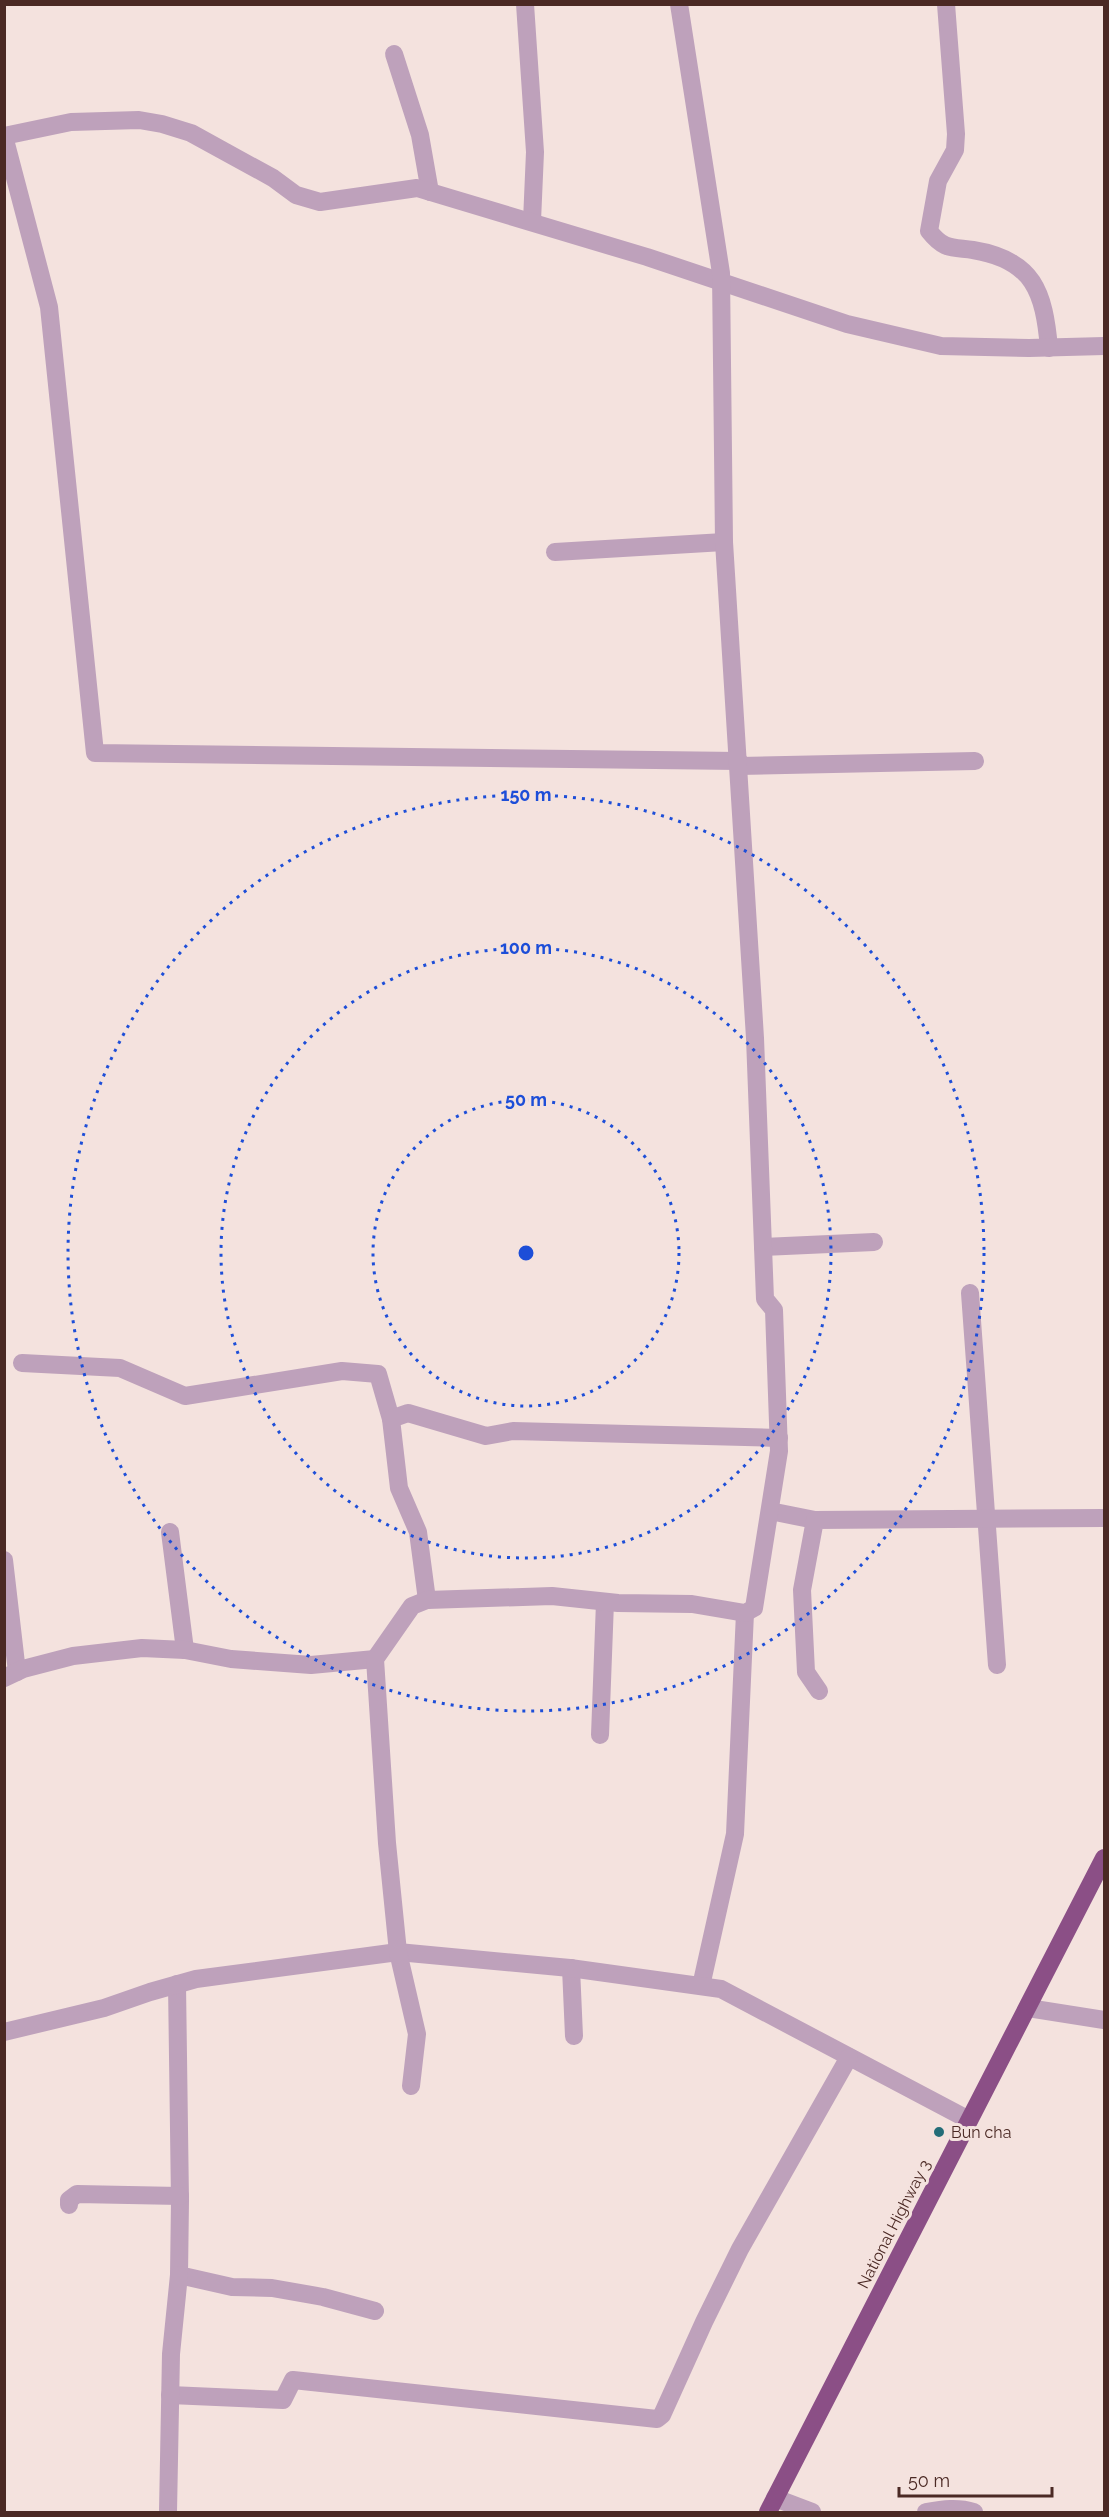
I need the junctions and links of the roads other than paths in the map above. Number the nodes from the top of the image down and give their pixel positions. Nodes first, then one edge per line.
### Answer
1 (525, 4) edge
2 (679, 4) edge
3 (946, 4) edge
4 (394, 54) dead end
5 (4, 136) edge
6 (430, 192) junction
7 (532, 221) junction
8 (722, 283) junction
9 (1104, 346) edge
10 (1049, 348) junction
11 (724, 542) junction
12 (555, 552) dead end
13 (975, 761) dead end
14 (739, 763) junction
15 (874, 1242) dead end
16 (763, 1247) junction
17 (970, 1293) dead end
18 (22, 1363) dead end
19 (391, 1419) junction
20 (779, 1438) junction
21 (770, 1511) junction
22 (986, 1518) junction
23 (1104, 1518) edge
24 (815, 1520) junction
25 (171, 1532) dead end
26 (4, 1560) edge
27 (427, 1600) junction
28 (605, 1602) junction
29 (745, 1613) junction
30 (184, 1650) junction
31 (375, 1659) junction
32 (998, 1665) dead end
33 (11, 1675) edge
34 (819, 1691) dead end
35 (600, 1735) dead end
36 (1104, 1858) edge
37 (398, 1952) junction
38 (571, 1968) junction
39 (177, 1984) junction
40 (701, 1986) junction
41 (1028, 2008) junction
42 (1104, 2020) edge
43 (4, 2032) edge
44 (574, 2036) dead end
45 (849, 2056) junction
46 (411, 2086) dead end
47 (969, 2120) junction
48 (180, 2196) junction
49 (69, 2205) dead end
50 (179, 2275) junction
51 (375, 2311) dead end
52 (170, 2395) junction
53 (771, 2505) edge
54 (168, 2512) edge
55 (812, 2512) edge
56 (926, 2512) edge
57 (974, 2512) edge

1 - 7 street
2 - 8 street
3 - 10 street
4 - 6 street
5 - 6 street
5 - 14 street
6 - 7 street
7 - 8 street
8 - 10 street
8 - 11 street
9 - 10 street
11 - 12 street
11 - 14 street
13 - 14 street
14 - 16 street
15 - 16 street
16 - 20 street
17 - 22 street
18 - 19 street
19 - 20 street
19 - 27 street
20 - 21 street
21 - 24 street
21 - 29 street
22 - 23 street
22 - 24 street
22 - 32 street
24 - 34 street
25 - 30 street
26 - 33 street
27 - 28 street
27 - 31 street
28 - 29 street
28 - 35 street
29 - 40 street
30 - 31 street
30 - 33 street
31 - 37 street
36 - 41 highway, National Highway 3
37 - 38 street
37 - 39 street
37 - 46 street
38 - 40 street
38 - 44 street
39 - 43 street
39 - 48 street
40 - 45 street
41 - 42 street
41 - 47 highway, National Highway 3
45 - 47 street
45 - 52 street
47 - 53 highway, National Highway 3
48 - 49 street
48 - 50 street
50 - 51 street
50 - 52 street
52 - 54 street
53 - 55 street
56 - 57 street

